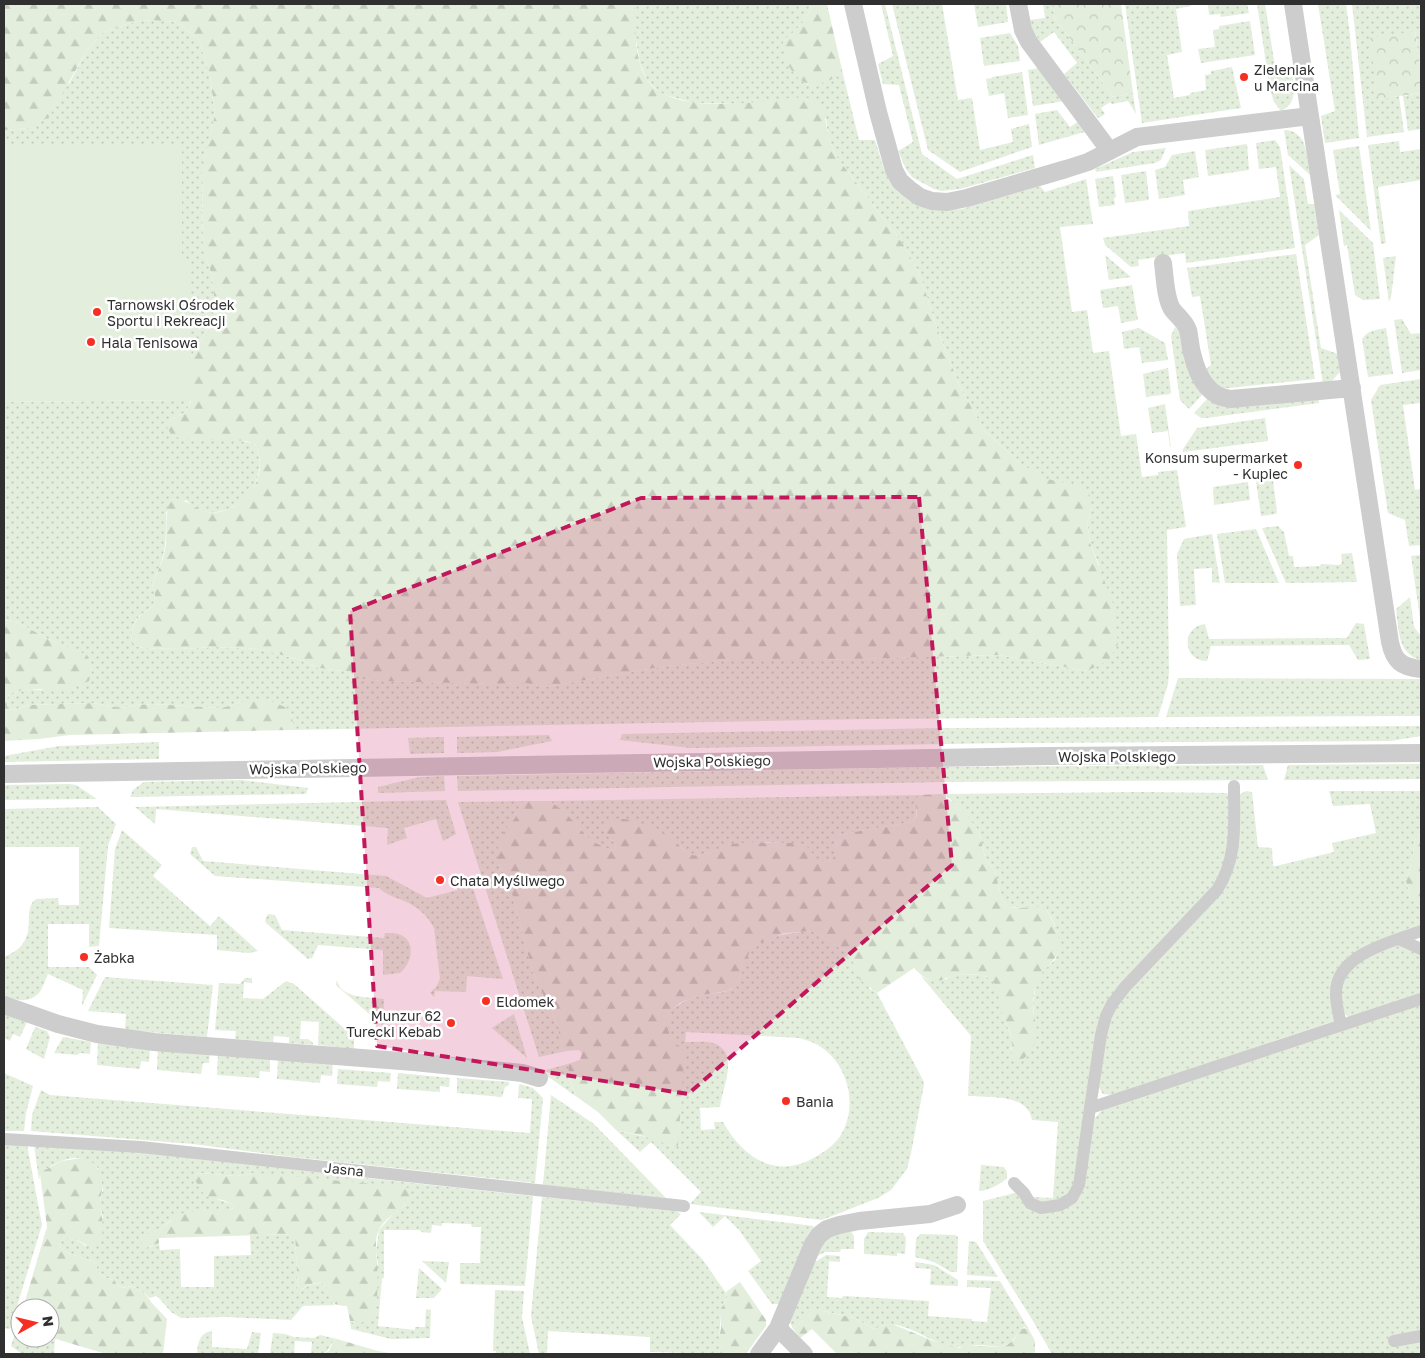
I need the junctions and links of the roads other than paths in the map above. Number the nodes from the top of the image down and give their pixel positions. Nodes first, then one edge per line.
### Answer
1 (853, 4) edge
2 (1018, 4) edge
3 (1293, 4) edge
4 (1310, 116) junction
5 (1109, 150) junction
6 (1163, 263) dead end
7 (1352, 388) junction
8 (1421, 669) edge
9 (1421, 753) edge
10 (4, 774) edge
11 (1234, 786) dead end
12 (1421, 931) edge
13 (1399, 939) junction
14 (1421, 949) edge
15 (1421, 999) edge
16 (4, 1005) edge
17 (1341, 1025) junction
18 (539, 1078) dead end
19 (1090, 1108) junction
20 (4, 1139) edge
21 (1014, 1183) dead end
22 (957, 1205) dead end
23 (684, 1206) dead end
24 (778, 1328) junction
25 (1421, 1336) edge
26 (1394, 1341) dead end
27 (759, 1354) edge
28 (804, 1354) edge

1 - 5 street
2 - 5 street
3 - 4 street
4 - 5 street
4 - 7 street
6 - 7 street
7 - 8 street
9 - 10 street, Wojska Polskiego
11 - 19 street
12 - 13 street
13 - 14 street
13 - 17 street
15 - 17 street
16 - 18 street
17 - 19 street
19 - 21 street
20 - 23 street, Jasna
22 - 24 street
24 - 27 street
24 - 28 street
25 - 26 street

